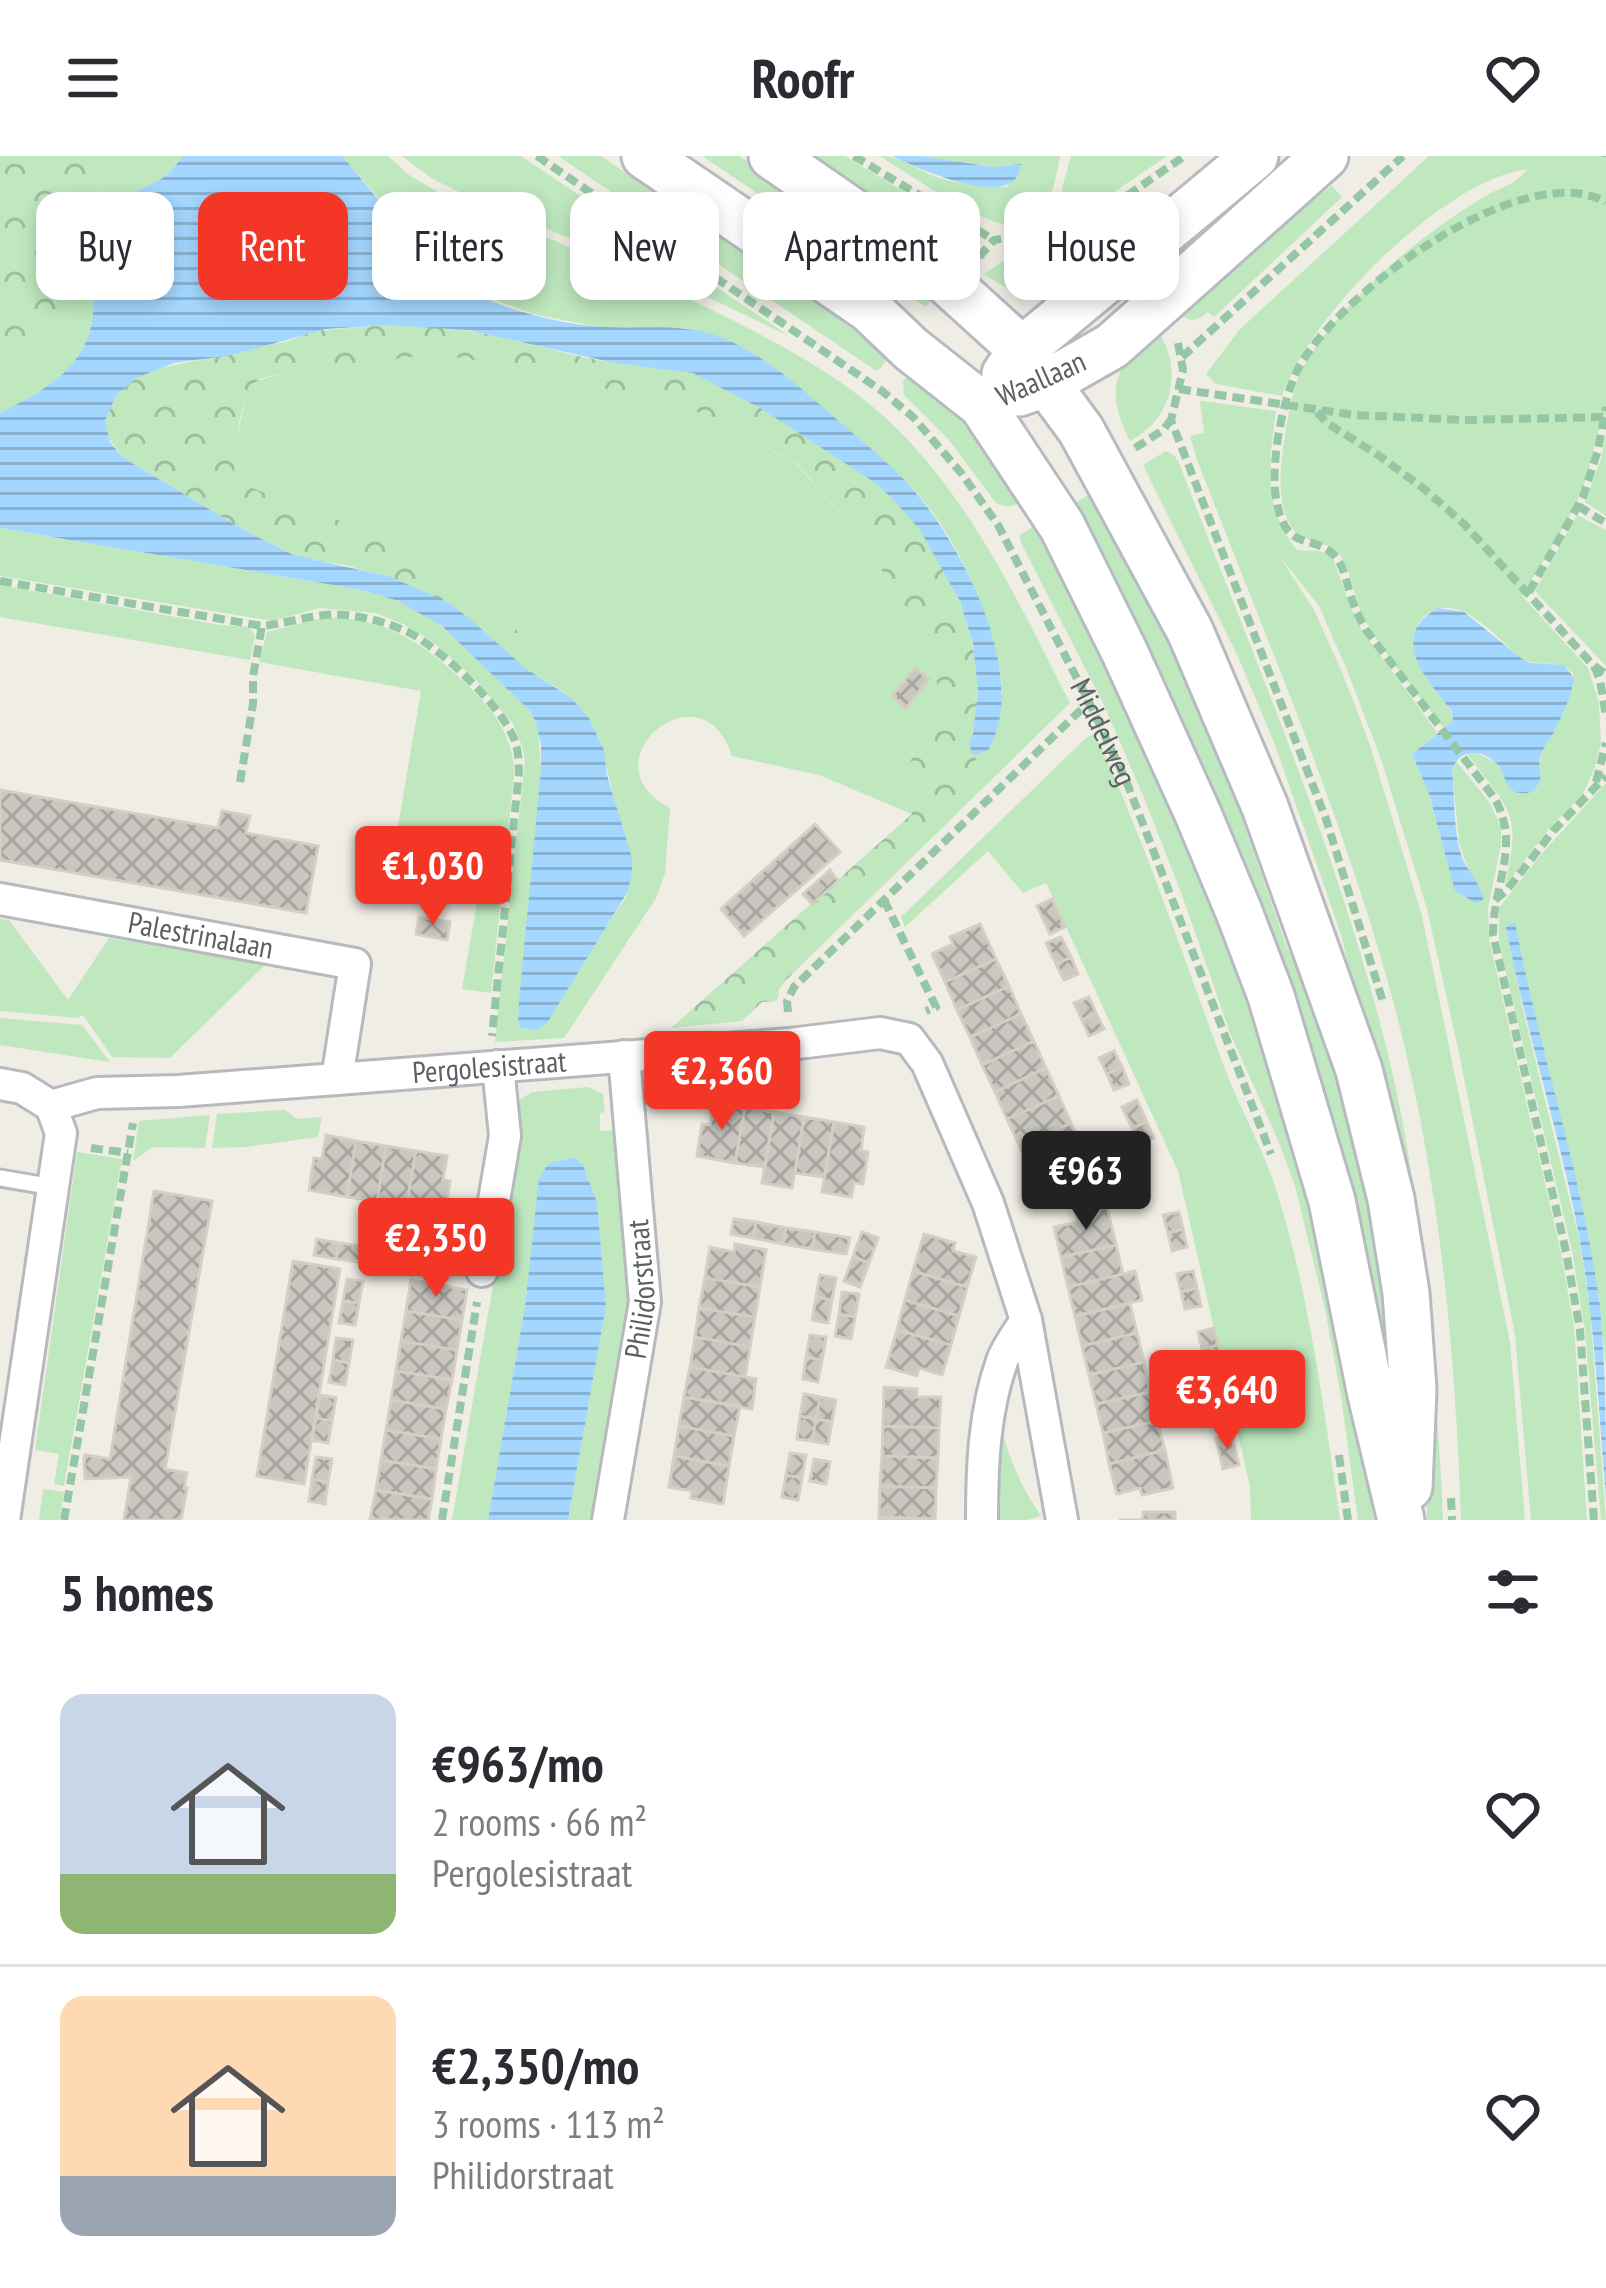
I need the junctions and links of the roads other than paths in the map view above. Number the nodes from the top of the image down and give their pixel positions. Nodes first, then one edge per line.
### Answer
1 (645, 156) edge
2 (772, 156) edge
3 (1255, 156) edge
4 (1324, 156) edge
5 (1034, 366) junction
6 (982, 405) junction
7 (0, 898) edge
8 (625, 1056) junction
9 (498, 1066) junction
10 (337, 1079) junction
11 (0, 1084) edge
12 (51, 1106) junction
13 (0, 1178) edge
14 (53, 1187) junction
15 (482, 1271) road end
16 (1026, 1320) junction
17 (4, 1520) edge
18 (608, 1520) edge
19 (982, 1520) edge
20 (1062, 1520) edge
21 (1404, 1520) edge

1 - 6 main road, Middelweg
2 - 5 main road, Middelweg
3 - 5 main road, Waallaan
4 - 5 main road, Waallaan
5 - 6 main road, Waallaan
5 - 21 main road, Middelweg
6 - 21 main road, Middelweg
7 - 10 street, Palestrinalaan
8 - 9 street, Pergolesistraat
8 - 16 street, Pergolesistraat
8 - 18 street, Philidorstraat
9 - 10 street, Pergolesistraat
9 - 15 street
10 - 12 street, Pergolesistraat
11 - 12 street
12 - 14 street
13 - 14 lane
14 - 17 street
16 - 19 street
16 - 20 street

